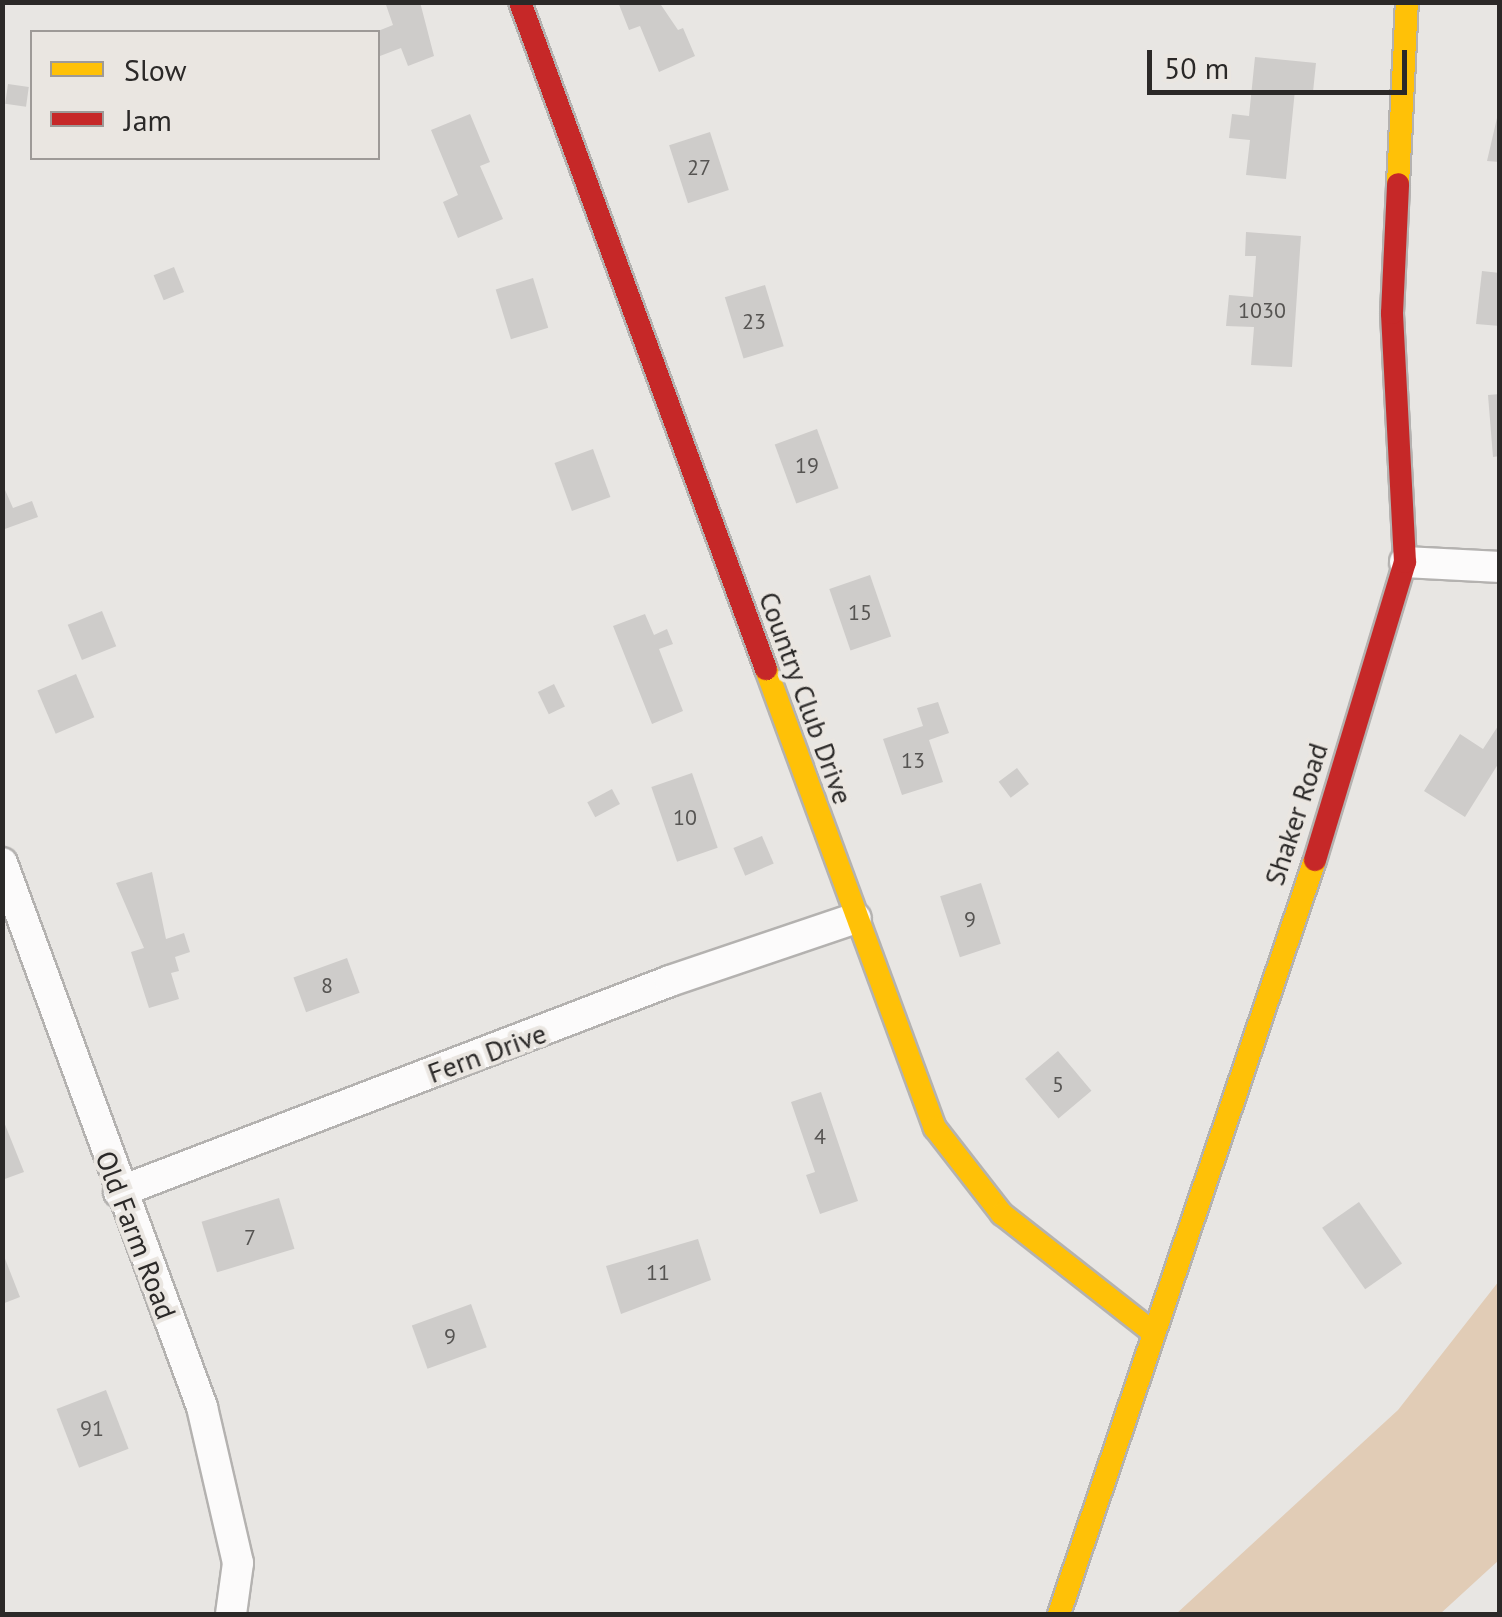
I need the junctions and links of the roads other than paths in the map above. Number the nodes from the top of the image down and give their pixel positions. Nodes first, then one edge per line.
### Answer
1 (520, 2) edge
2 (1407, 2) edge
3 (1405, 562) junction
4 (1500, 567) edge
5 (2, 862) edge
6 (856, 918) junction
7 (119, 1192) junction
8 (1154, 1333) junction
9 (231, 1614) edge
10 (1059, 1614) edge

1 - 6 street, Country Club Drive
2 - 3 street, Shaker Road
3 - 4 street
3 - 8 street, Shaker Road
5 - 7 street, Old Farm Road
6 - 7 street, Fern Drive
6 - 8 street, Country Club Drive
7 - 9 street, Old Farm Road
8 - 10 street, Shaker Road

